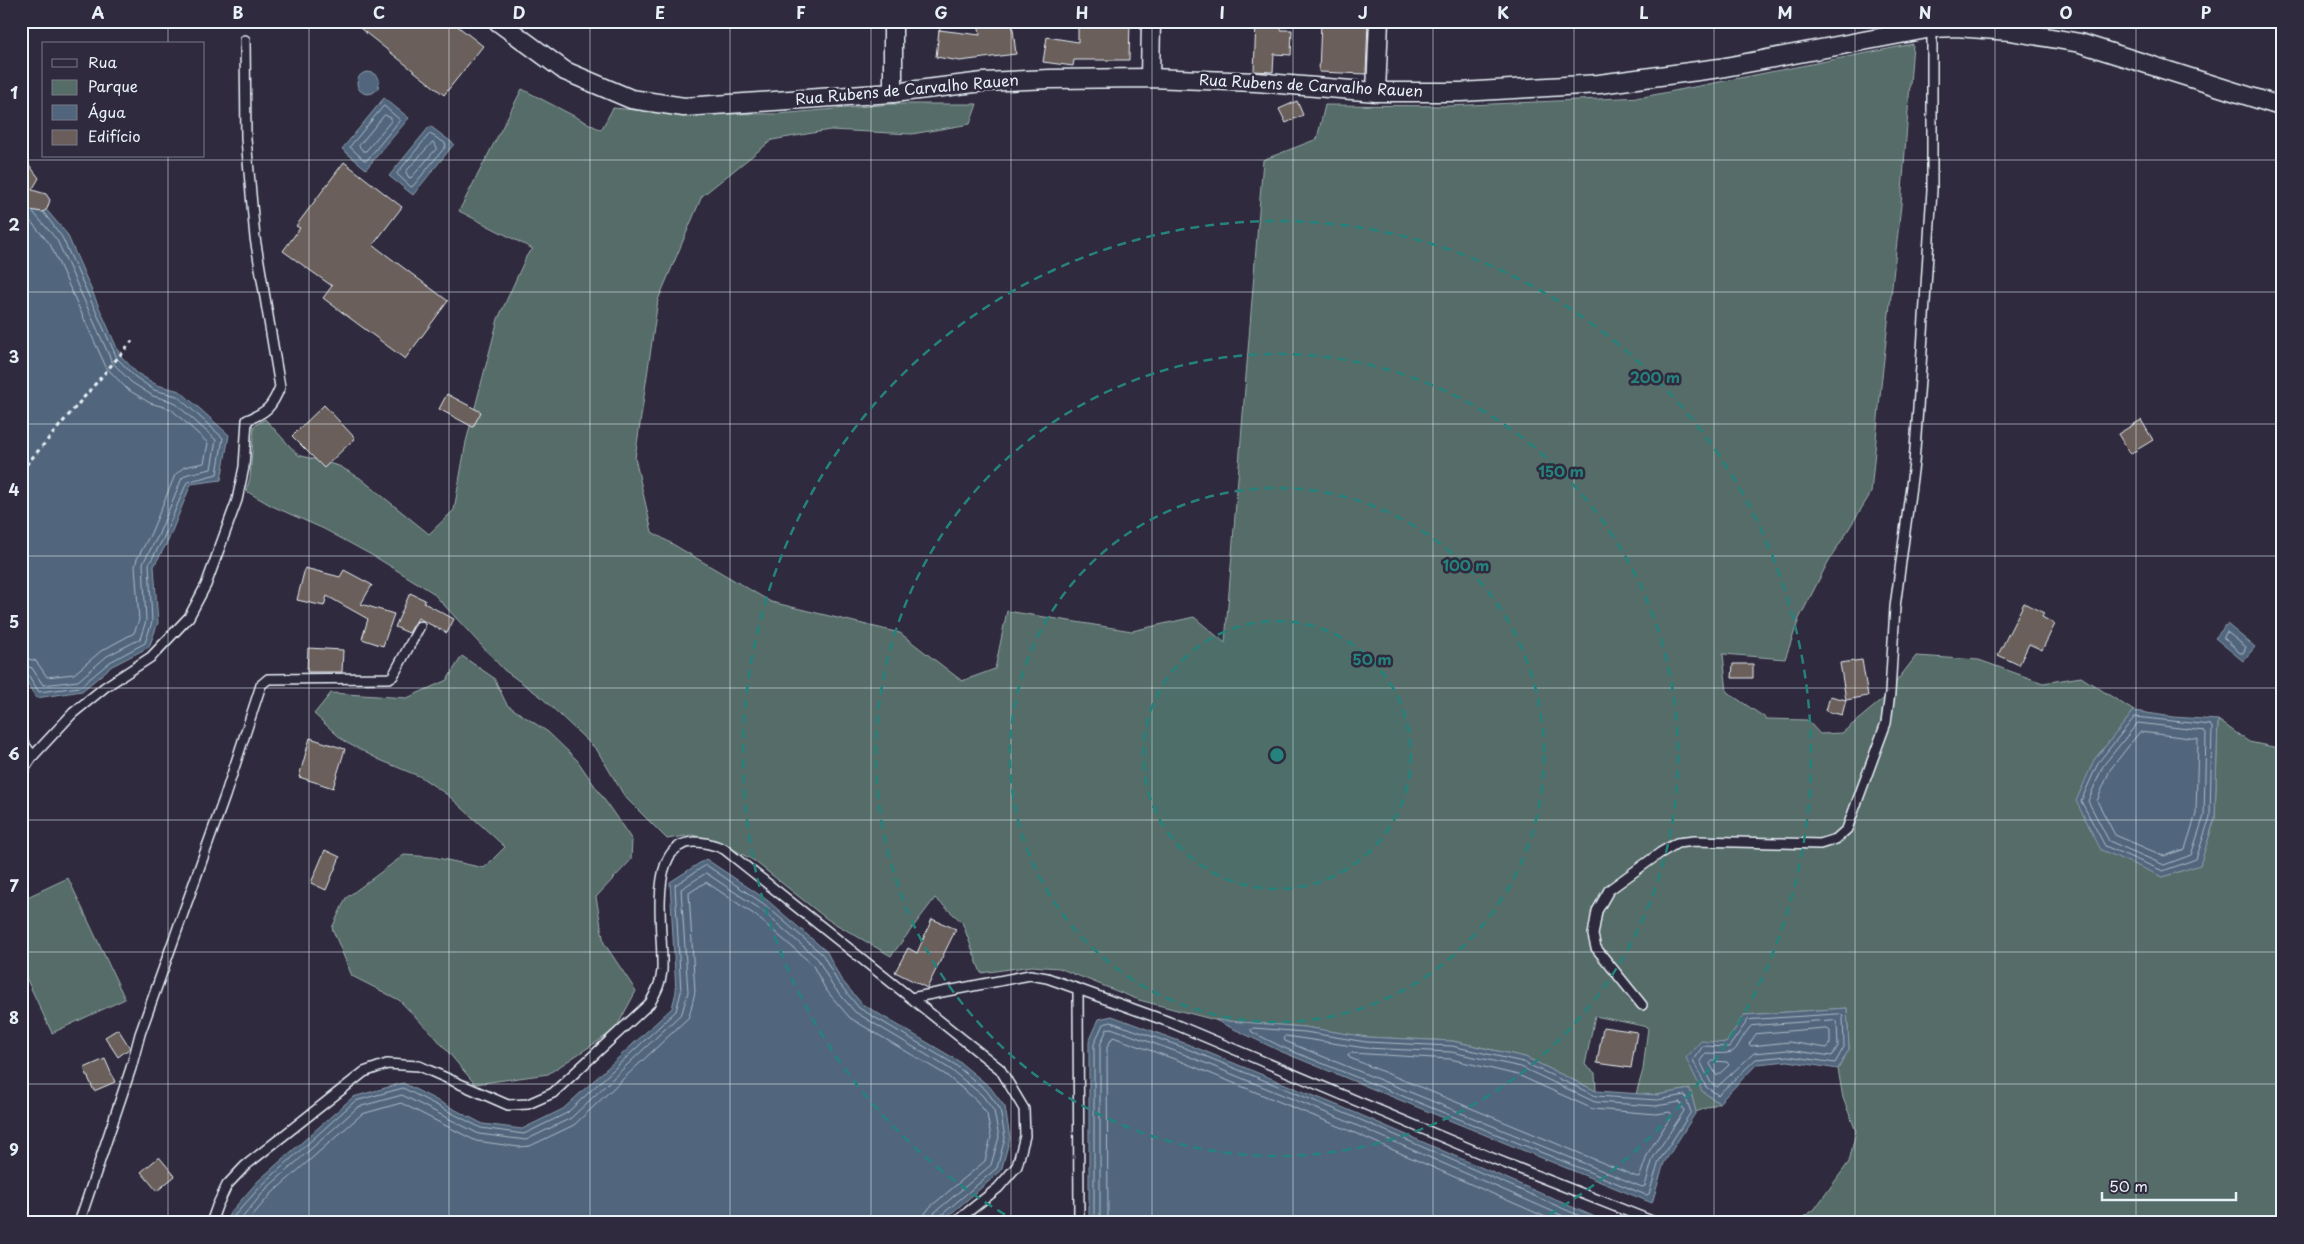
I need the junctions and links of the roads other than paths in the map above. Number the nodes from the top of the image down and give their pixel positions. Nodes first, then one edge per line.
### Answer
1 (497, 21) edge
2 (893, 21) edge
3 (1151, 21) edge
4 (1379, 21) edge
5 (1932, 28) junction
6 (244, 40) dead end
7 (1150, 78) junction
8 (1376, 92) junction
9 (893, 93) junction
10 (2283, 107) edge
11 (420, 626) dead end
12 (21, 740) edge
13 (33, 756) junction
14 (21, 774) edge
15 (1078, 989) junction
16 (911, 998) junction
17 (1642, 1005) dead end
18 (79, 1223) edge
19 (211, 1223) edge
20 (954, 1223) edge
21 (1078, 1223) edge
22 (1657, 1223) edge

1 - 9 street, Rua Rubens de Carvalho Rauen
2 - 9 street
3 - 7 street
4 - 8 street
5 - 8 street, Rua Rubens de Carvalho Rauen
5 - 10 street, Rua Rubens de Carvalho Rauen
5 - 17 lane
6 - 13 lane
7 - 8 street, Rua Rubens de Carvalho Rauen
7 - 9 street, Rua Rubens de Carvalho Rauen
11 - 18 lane
12 - 13 lane
13 - 14 lane
15 - 16 lane
15 - 21 lane
15 - 22 lane
16 - 19 lane
16 - 20 lane

